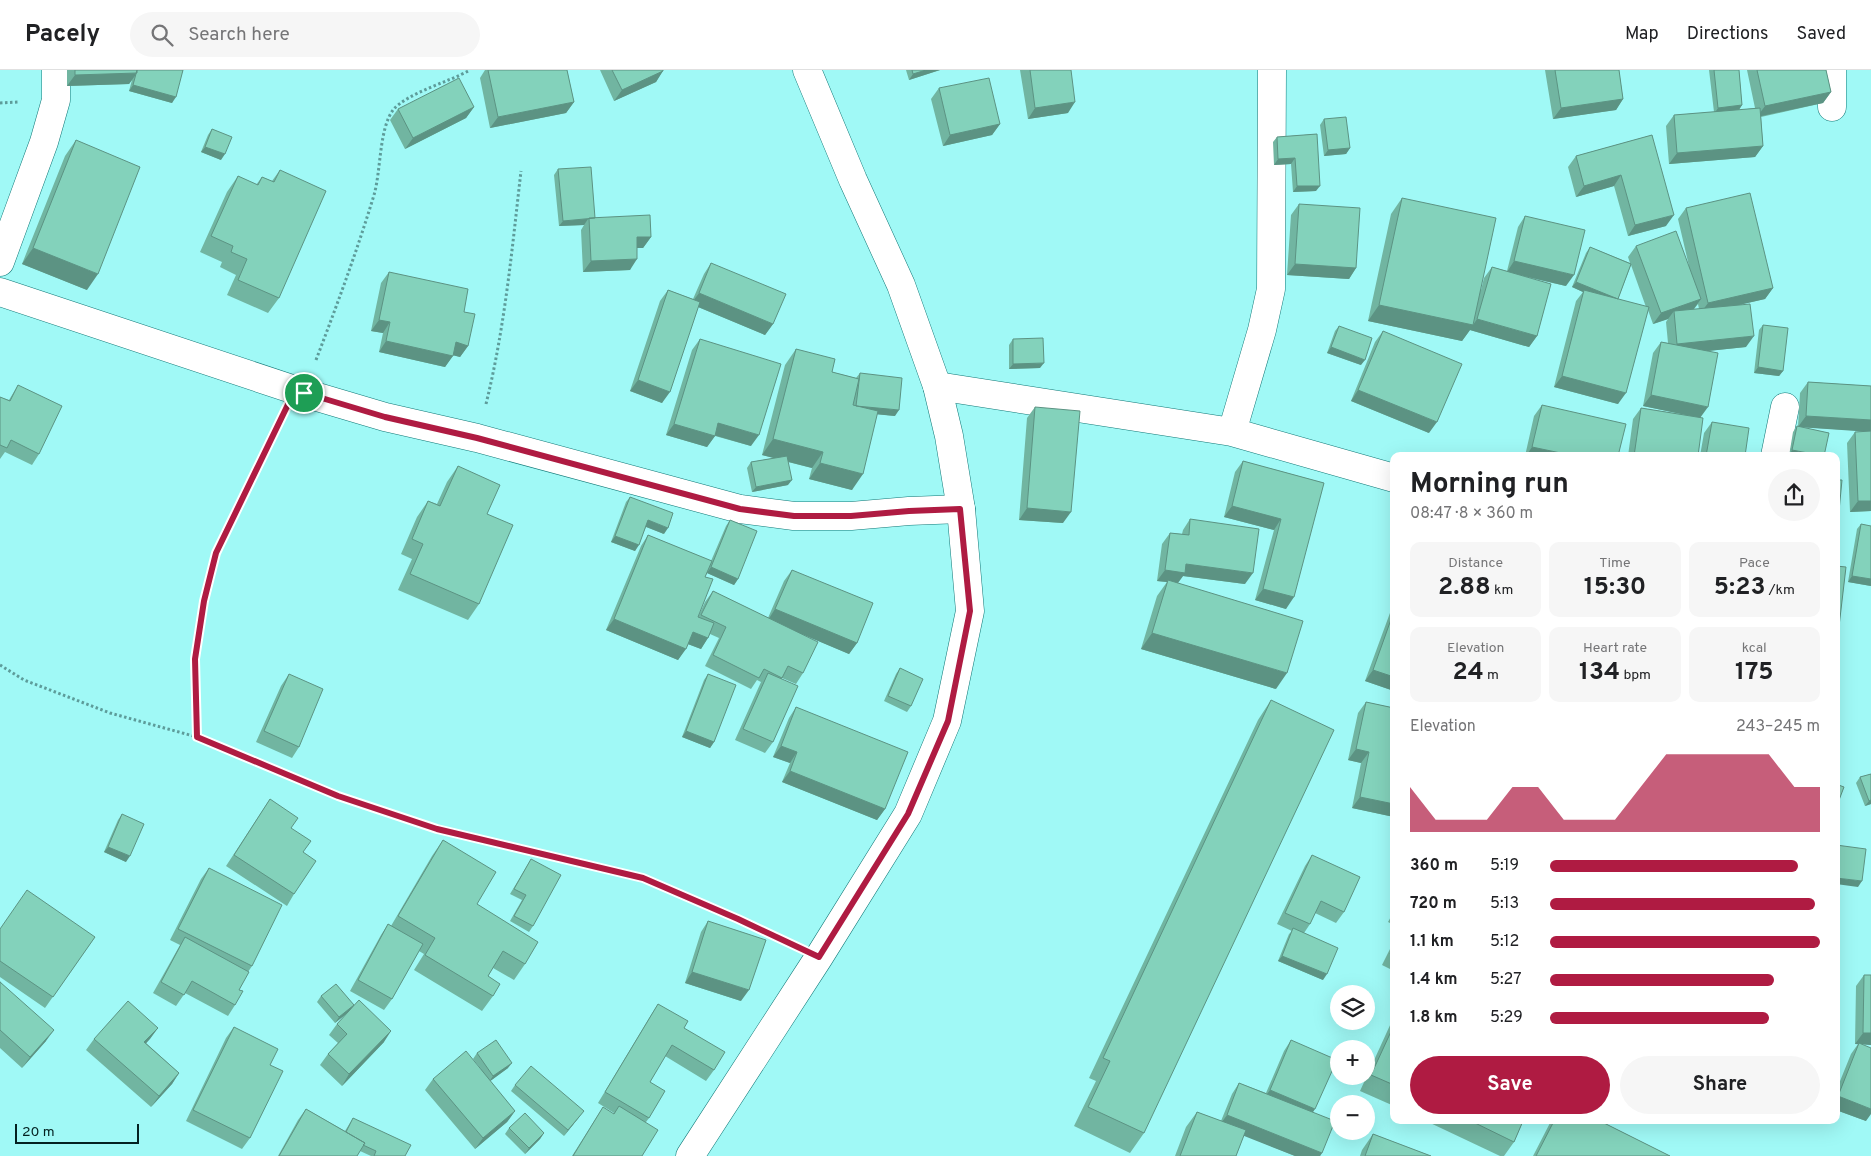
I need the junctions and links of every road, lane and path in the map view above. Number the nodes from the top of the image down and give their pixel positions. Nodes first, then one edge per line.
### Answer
1 (56, 70) edge
2 (470, 70) edge
3 (808, 70) edge
4 (1272, 70) edge
5 (1832, 70) edge
6 (1832, 108) edge
7 (521, 172) dead end
8 (0, 262) edge
9 (0, 292) edge
10 (937, 386) junction
11 (299, 392) junction
12 (1785, 407) dead end
13 (1232, 432) junction
14 (477, 438) junction
15 (1776, 452) edge
16 (1390, 477) edge
17 (960, 509) junction
18 (0, 665) edge
19 (197, 737) junction
20 (819, 957) junction
21 (690, 1156) edge

1 - 8 street
2 - 11 path
3 - 10 street
4 - 13 street
5 - 6 street
7 - 14 path
9 - 11 street
10 - 13 street
10 - 17 street
11 - 14 street
11 - 19 path
12 - 15 street
13 - 16 street
14 - 17 street
17 - 20 street
18 - 19 path
19 - 20 path
20 - 21 street

